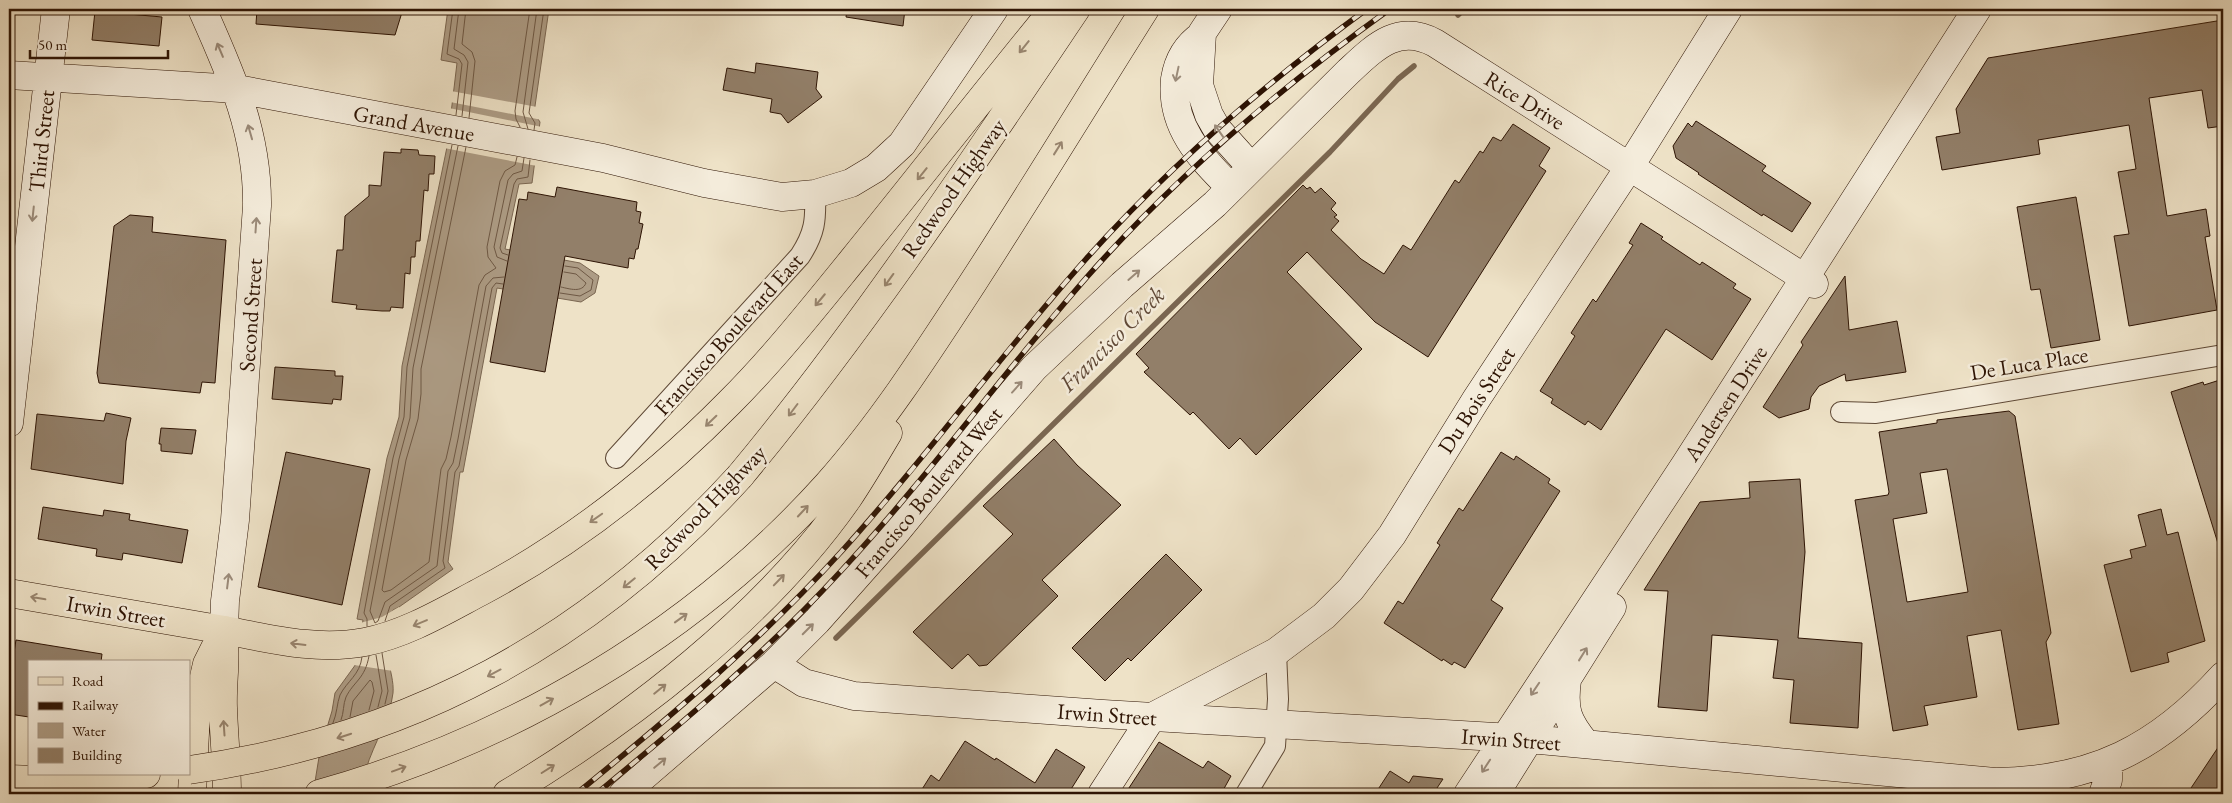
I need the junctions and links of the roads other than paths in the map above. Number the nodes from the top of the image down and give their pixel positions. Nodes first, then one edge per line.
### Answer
1 (56, 9) edge
2 (202, 9) edge
3 (994, 9) edge
4 (1054, 9) edge
5 (1076, 9) edge
6 (1145, 9) edge
7 (1218, 9) edge
8 (1728, 9) edge
9 (1977, 9) edge
10 (1992, 9) edge
11 (1202, 35) junction
12 (9, 76) edge
13 (48, 78) junction
14 (237, 89) junction
15 (1630, 166) junction
16 (1252, 167) junction
17 (1230, 188) junction
18 (1032, 189) junction
19 (815, 194) junction
20 (1809, 281) junction
21 (2223, 355) edge
22 (1842, 412) dead end
23 (9, 423) edge
24 (616, 458) dead end
25 (9, 593) edge
26 (224, 630) junction
27 (1276, 652) junction
28 (774, 664) junction
29 (2223, 676) edge
30 (1568, 679) junction
31 (1152, 717) junction
32 (1277, 725) junction
33 (1517, 739) junction
34 (1586, 744) junction
35 (2108, 762) junction
36 (190, 770) edge
37 (121, 776) edge
38 (9, 779) edge
39 (192, 794) edge
40 (227, 794) edge
41 (319, 794) edge
42 (507, 794) edge
43 (623, 794) edge
44 (1102, 794) edge
45 (1246, 794) edge
46 (1468, 794) edge
47 (1495, 794) edge
48 (2104, 794) edge

1 - 13 street, Third Street
14 -> 2 street, Second Street
3 - 19 street
4 -> 26 main road, Irwin Street
5 -> 36 main road, Redwood Highway, bridge
18 -> 6 main road
7 - 11 street
8 - 15 street, Du Bois Street
9 - 20 street, Andersen Drive
10 - 20 street, Andersen Drive
16 -> 11 street
11 -> 17 street
12 - 13 street, Grand Avenue
13 - 14 street, Grand Avenue
13 -> 23 street, Third Street
14 - 19 street, Grand Avenue
26 -> 14 street, Second Street
15 - 16 street, Rice Drive
15 - 20 street, Rice Drive
15 - 27 street, Du Bois Street
16 - 17 street, Francisco Boulevard West
28 -> 17 street, Francisco Boulevard West
41 -> 18 main road
42 -> 18 main road
19 - 24 street, Francisco Boulevard East
30 -> 20 street, Andersen Drive
20 -> 33 street, Andersen Drive
21 - 22 street, De Luca Place
26 -> 25 main road, Irwin Street
26 - 39 main road, Second Street
40 -> 26 main road, Second Street
27 - 31 street, Du Bois Street
27 - 32 street
28 - 31 street, Irwin Street
43 -> 28 street, Francisco Boulevard West
29 - 35 street, Irwin Street
30 - 33 street, Andersen Drive
30 - 34 street
31 - 32 street, Irwin Street
31 - 44 street
32 - 33 street, Irwin Street
32 - 45 street
33 - 34 street, Irwin Street
33 -> 46 street, Andersen Drive
33 - 47 street, Andersen Drive
34 - 35 street, Irwin Street
35 - 48 street
37 - 38 main road

